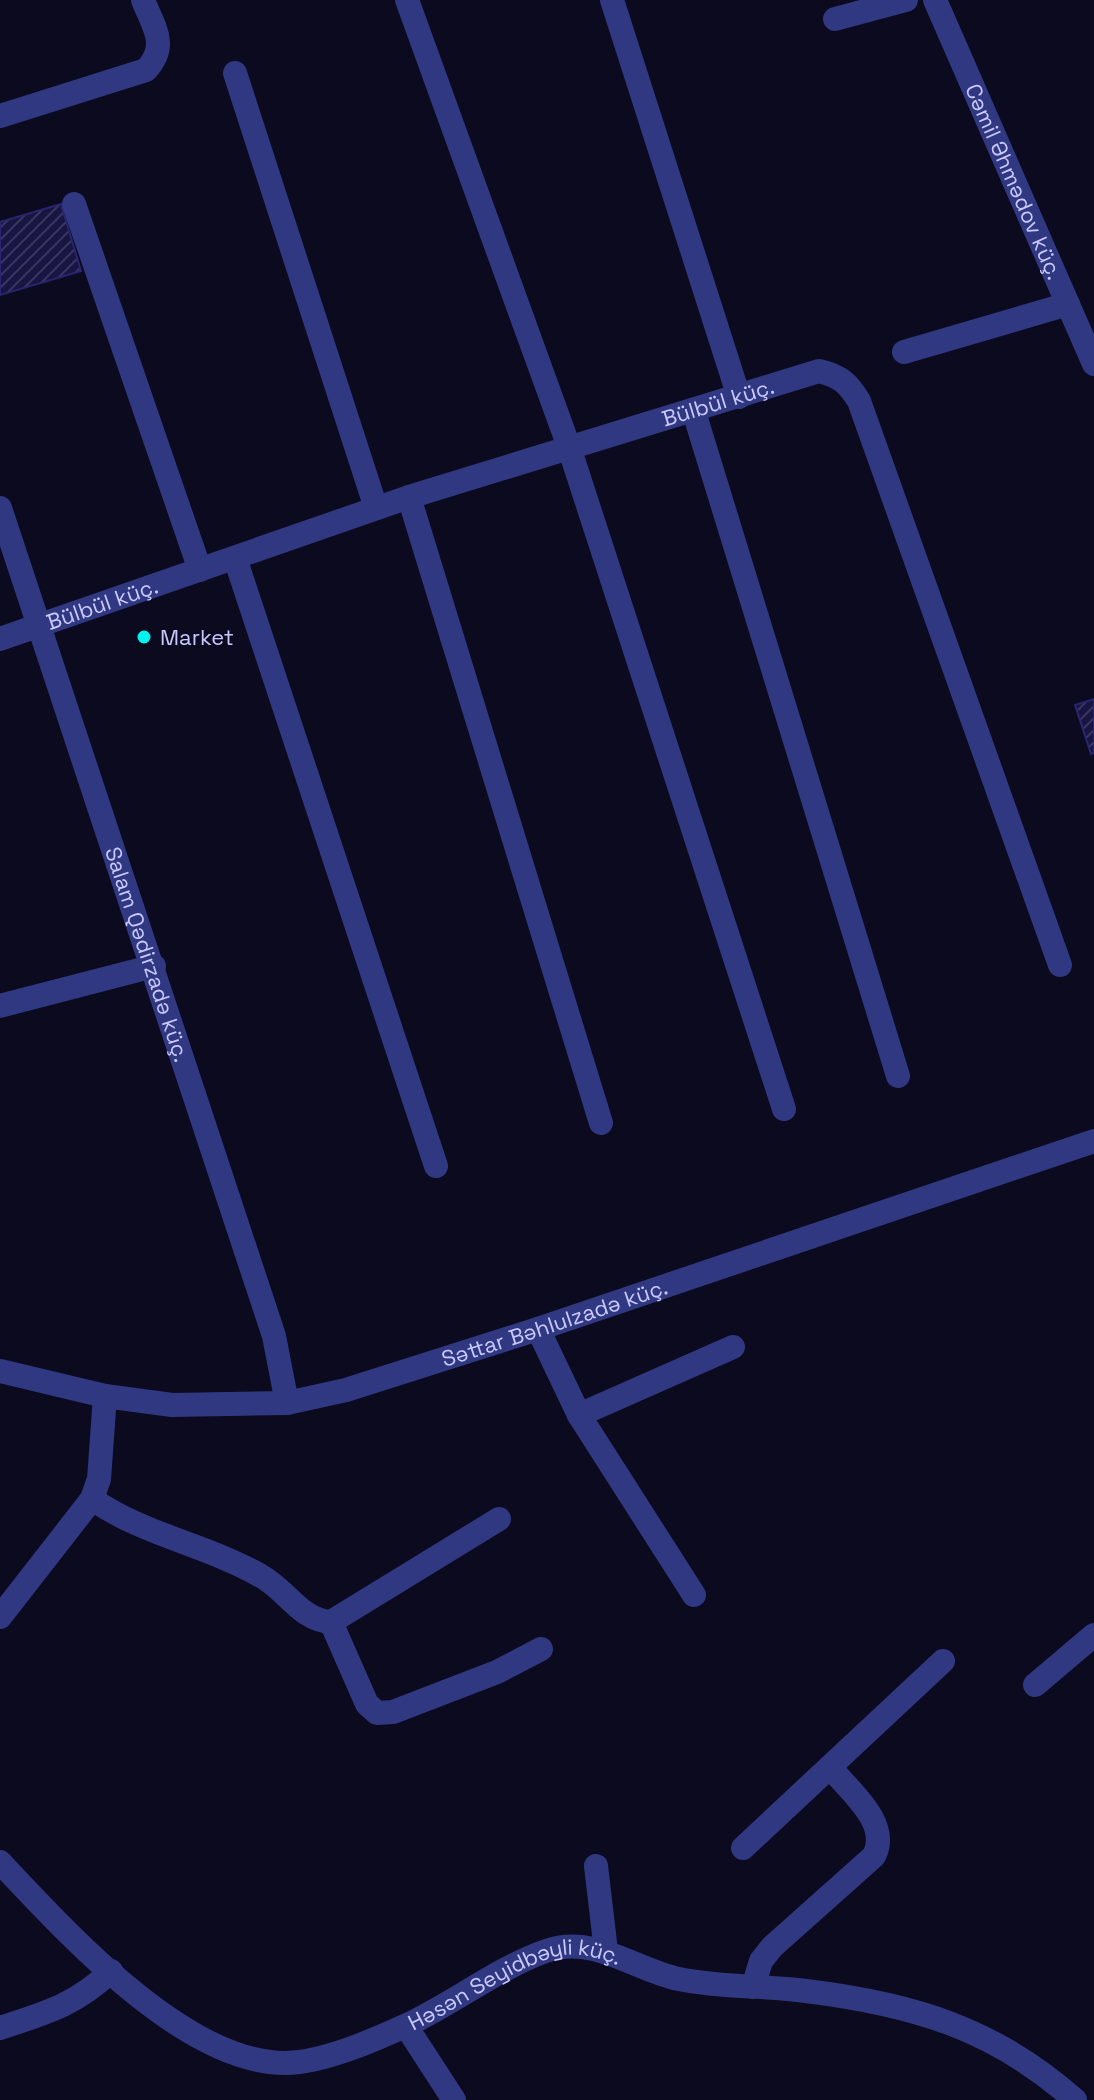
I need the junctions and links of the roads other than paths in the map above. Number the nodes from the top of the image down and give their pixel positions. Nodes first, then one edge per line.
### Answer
1 (143, 0) edge
2 (407, 0) edge
3 (612, 0) edge
4 (906, 0) edge
5 (935, 0) edge
6 (835, 19) dead end
7 (235, 73) dead end
8 (0, 116) edge
9 (74, 204) dead end
10 (1068, 304) junction
11 (904, 352) dead end
12 (1092, 353) edge
13 (739, 397) junction
14 (694, 412) junction
15 (569, 447) junction
16 (409, 497) junction
17 (0, 508) edge
18 (376, 508) junction
19 (235, 558) junction
20 (200, 570) junction
21 (39, 627) junction
22 (0, 639) edge
23 (1060, 965) dead end
24 (154, 966) junction
25 (0, 1006) edge
26 (898, 1076) dead end
27 (784, 1109) dead end
28 (601, 1123) dead end
29 (1094, 1141) edge
30 (436, 1166) dead end
31 (538, 1329) junction
32 (733, 1347) dead end
33 (0, 1371) edge
34 (105, 1396) junction
35 (287, 1403) junction
36 (579, 1415) junction
37 (92, 1499) junction
38 (499, 1519) dead end
39 (694, 1595) dead end
40 (0, 1617) edge
41 (331, 1622) junction
42 (1094, 1635) edge
43 (541, 1649) dead end
44 (943, 1661) dead end
45 (1035, 1685) dead end
46 (830, 1767) junction
47 (743, 1848) dead end
48 (596, 1866) dead end
49 (5, 1876) edge
50 (606, 1951) junction
51 (111, 1971) junction
52 (753, 1987) junction
53 (406, 2026) junction
54 (0, 2028) edge
55 (454, 2100) edge
56 (1075, 2100) edge

1 - 8 street
2 - 15 street
3 - 13 street
4 - 6 street
5 - 10 street, Cəmil Əhmədov küç.
7 - 18 street
9 - 20 street
10 - 11 street
10 - 12 street, Cəmil Əhmədov küç.
13 - 14 street, Bülbül küç.
13 - 23 street, Bülbül küç.
14 - 15 street, Bülbül küç.
14 - 26 street
15 - 16 street, Bülbül küç.
15 - 27 street
16 - 18 street, Bülbül küç.
16 - 28 street
17 - 21 street, Salam Qədirzadə küç.
18 - 19 street, Bülbül küç.
19 - 20 street, Bülbül küç.
19 - 30 street
20 - 21 street, Bülbül küç.
21 - 22 street, Bülbül küç.
21 - 24 street, Salam Qədirzadə küç.
24 - 25 street
24 - 35 street, Salam Qədirzadə küç.
29 - 31 street, Səttar Bəhlulzadə küç.
31 - 35 street, Səttar Bəhlulzadə küç.
31 - 36 street
32 - 36 street
33 - 34 street, Səttar Bəhlulzadə küç.
34 - 35 street, Səttar Bəhlulzadə küç.
34 - 37 street
36 - 39 street
37 - 40 street
37 - 41 street
38 - 41 street
41 - 43 street
42 - 45 street
44 - 46 street
46 - 47 street
46 - 52 street
48 - 50 street
49 - 51 street, Həsən Seyidbəyli küç.
50 - 52 street, Həsən Seyidbəyli küç.
50 - 53 street, Həsən Seyidbəyli küç.
51 - 53 street, Həsən Seyidbəyli küç.
51 - 54 street
52 - 56 street, Həsən Seyidbəyli küç.
53 - 55 street

